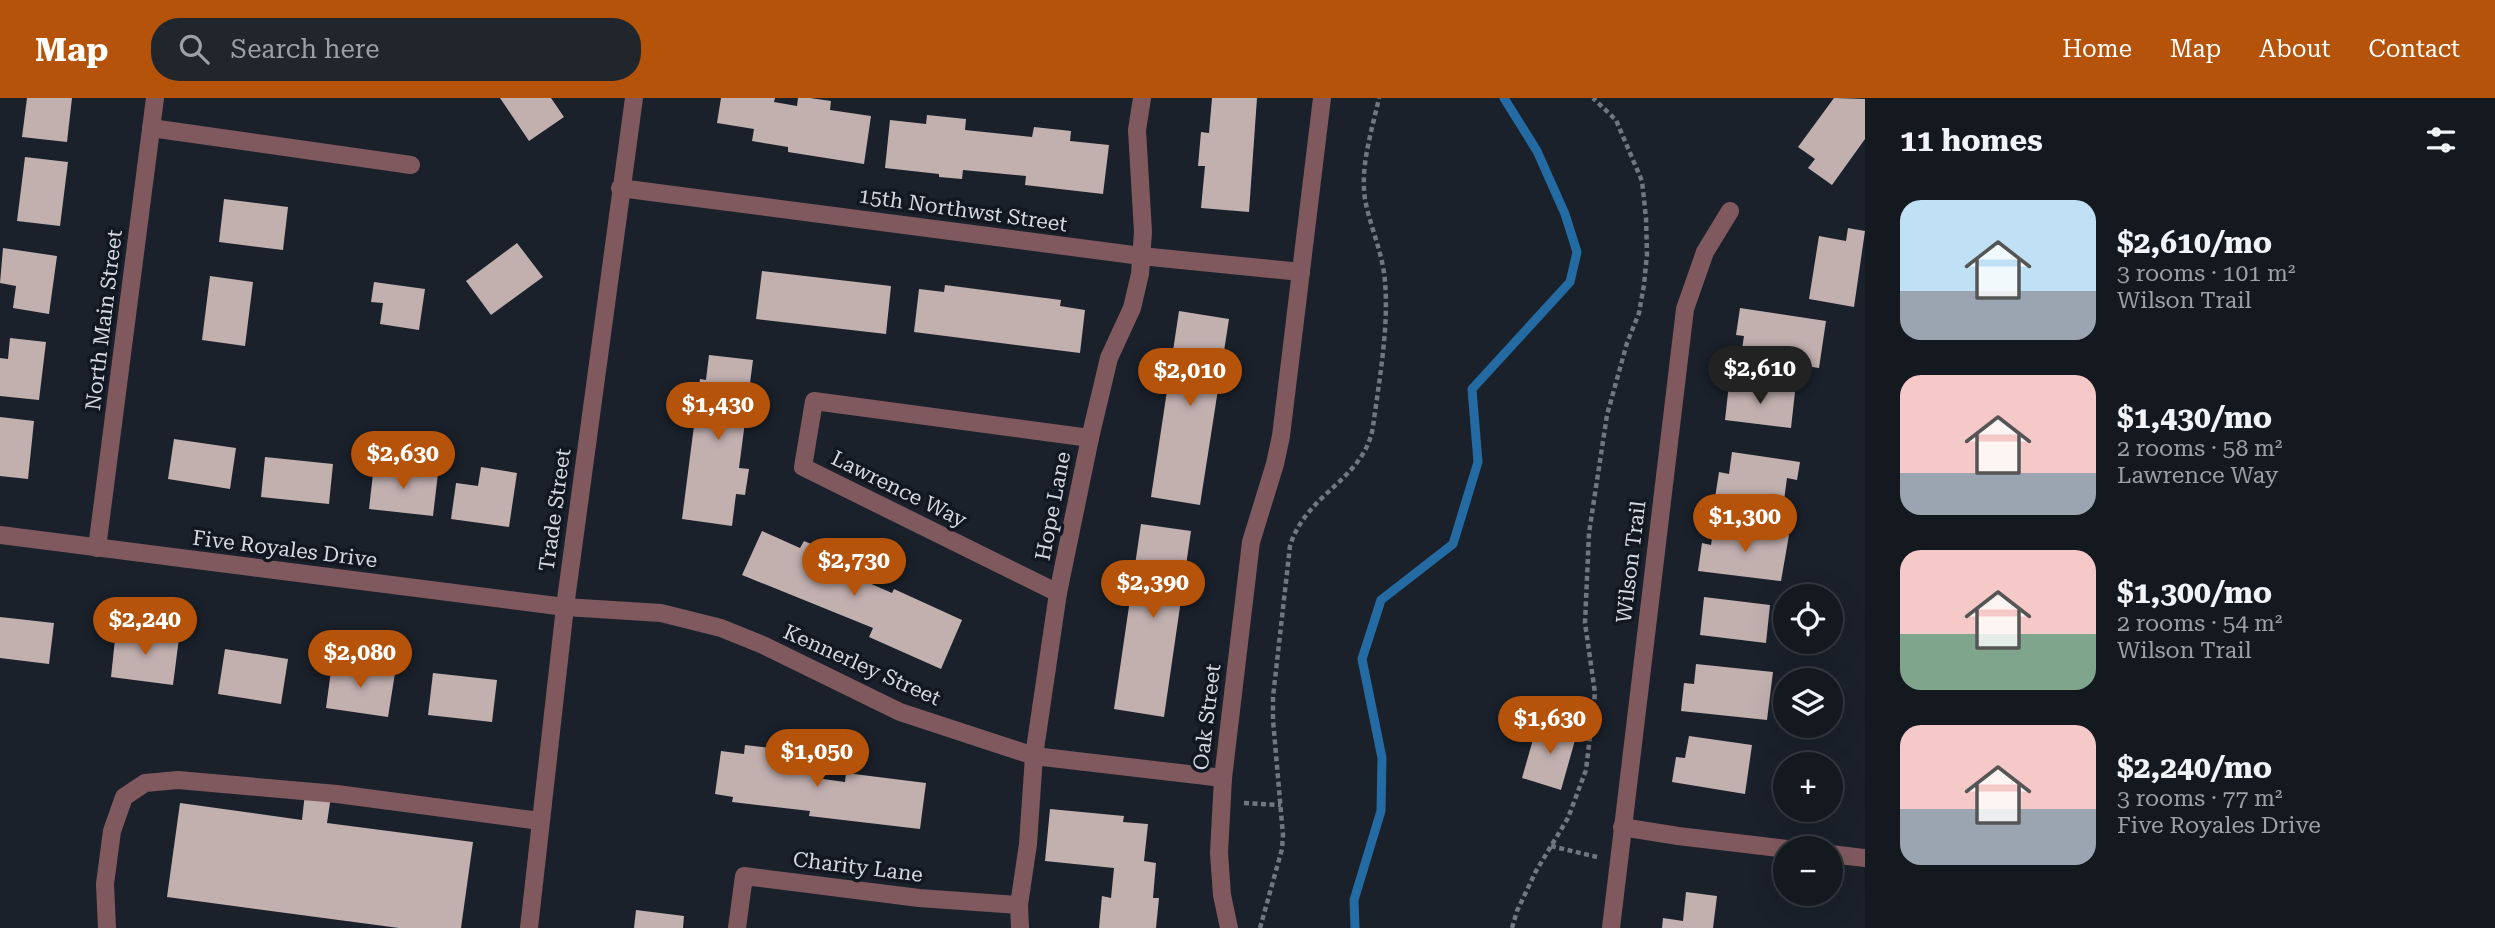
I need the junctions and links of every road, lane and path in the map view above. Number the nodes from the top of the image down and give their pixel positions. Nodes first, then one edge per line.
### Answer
1 (155, 98) edge
2 (634, 98) edge
3 (1142, 98) edge
4 (1321, 98) edge
5 (1379, 98) edge
6 (1593, 98) edge
7 (151, 128) junction
8 (411, 164) dead end
9 (620, 188) junction
10 (1730, 211) dead end
11 (1141, 256) junction
12 (1301, 272) junction
13 (1090, 438) junction
14 (0, 535) edge
15 (97, 548) junction
16 (1058, 593) junction
17 (565, 607) junction
18 (1034, 756) junction
19 (1223, 778) junction
20 (1222, 801) junction
21 (1281, 805) junction
22 (540, 821) junction
23 (1622, 827) junction
24 (1551, 846) junction
25 (1773, 847) edge
26 (1843, 855) edge
27 (1865, 858) edge
28 (1619, 862) junction
29 (1019, 905) junction
30 (107, 928) edge
31 (529, 928) edge
32 (737, 928) edge
33 (1020, 928) edge
34 (1229, 928) edge
35 (1259, 928) edge
36 (1512, 928) edge
37 (1611, 928) edge

1 - 7 street, North Main Street
2 - 9 street, Trade Street
3 - 11 street, Hope Lane
4 - 12 street, Oak Street
5 - 21 path
6 - 24 path
7 - 8 street
7 - 15 street, North Main Street
9 - 11 street, 15th Northwst Street
9 - 17 street, Trade Street
10 - 23 street, Wilson Trail
11 - 12 street, 15th Northwst Street
11 - 13 street, Hope Lane
12 - 19 street, Oak Street
13 - 16 street, Hope Lane
13 - 16 street, Lawrence Way
14 - 15 street, Five Royales Drive
15 - 17 street, Five Royales Drive
16 - 18 street, Hope Lane
17 - 18 street, Kennerley Street
17 - 22 street, Trade Street
18 - 19 street, Kennerley Street
18 - 29 street, Hope Lane
19 - 20 street, Oak Street
20 - 21 path
20 - 34 street, Oak Street
21 - 35 path
22 - 30 street
22 - 31 street, Trade Street
23 - 25 street
23 - 28 street, Wilson Trail
24 - 28 path
24 - 36 path
26 - 27 street
28 - 37 street, Wilson Trail
29 - 32 street, Charity Lane
29 - 33 street, Hope Lane

